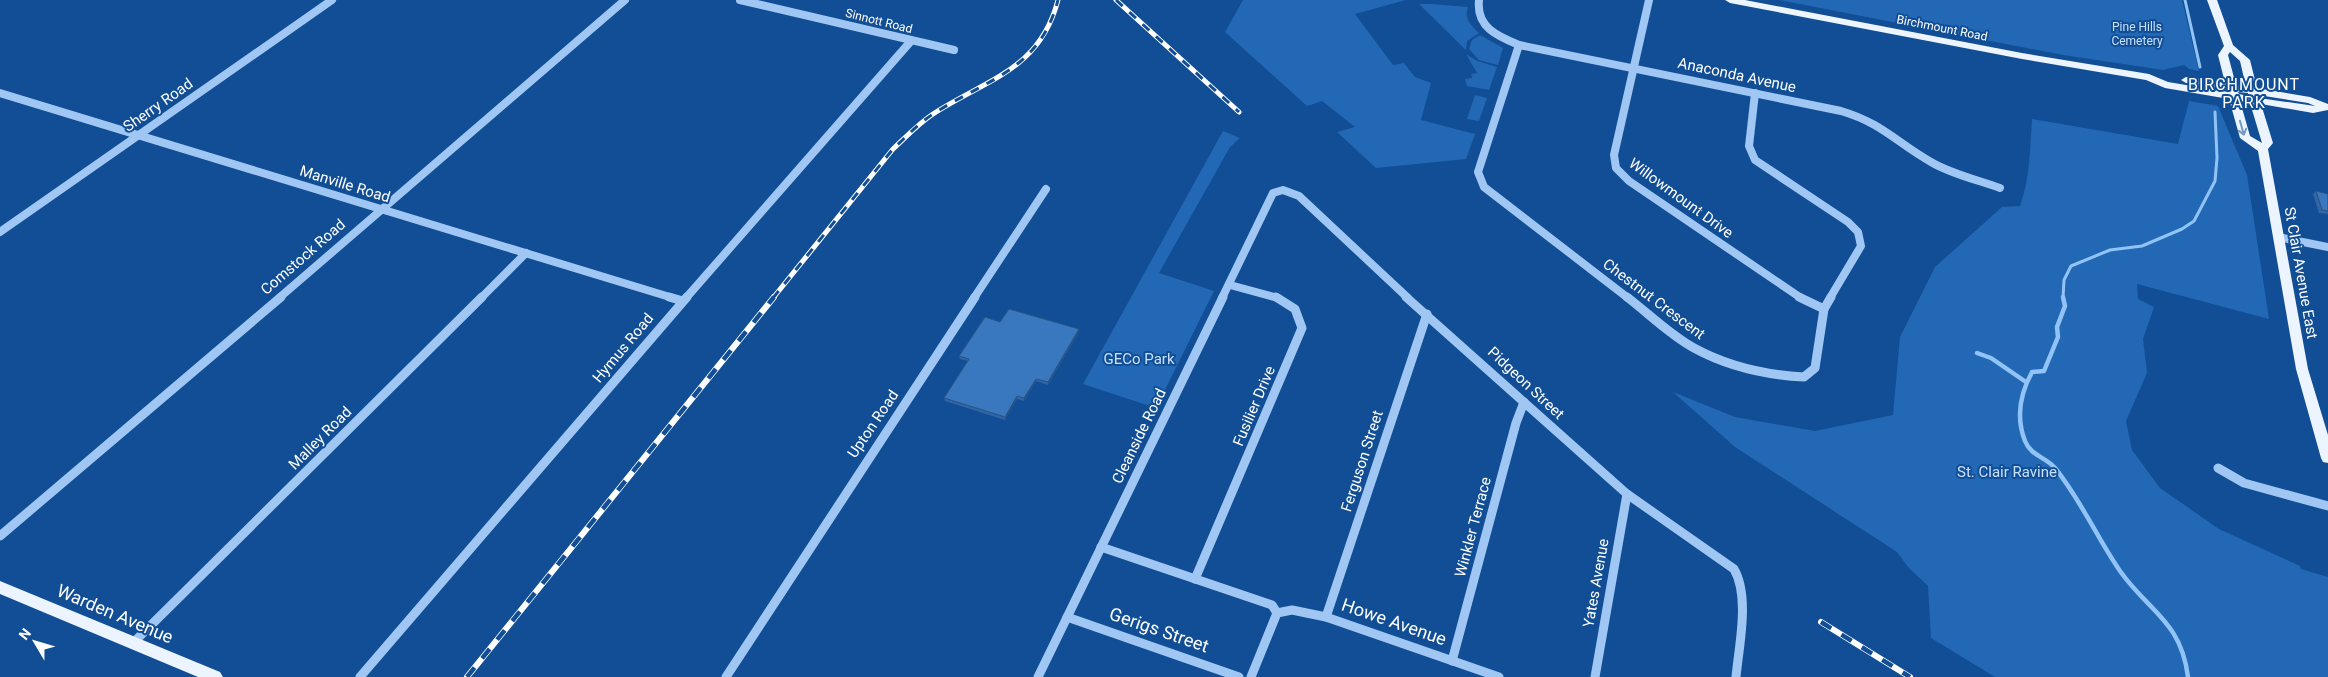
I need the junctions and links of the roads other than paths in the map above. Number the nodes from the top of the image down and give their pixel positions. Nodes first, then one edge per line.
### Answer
1 (332, 0) edge
2 (624, 0) edge
3 (740, 0) edge
4 (1480, 0) edge
5 (1649, 0) edge
6 (1730, 0) edge
7 (2212, 0) edge
8 (911, 41) junction
9 (1519, 45) junction
10 (2229, 46) junction
11 (954, 50) dead end
12 (1633, 68) junction
13 (2232, 92) junction
14 (0, 93) edge
15 (1755, 93) junction
16 (2254, 96) junction
17 (2327, 107) edge
18 (139, 135) junction
19 (2263, 150) junction
20 (2000, 188) dead end
21 (1046, 189) dead end
22 (1286, 189) joint
23 (381, 209) junction
24 (0, 232) edge
25 (2278, 237) junction
26 (2328, 247) edge
27 (526, 253) junction
28 (1230, 285) junction
29 (683, 301) junction
30 (1824, 309) junction
31 (1427, 314) junction
32 (1524, 402) junction
33 (2328, 458) edge
34 (2218, 468) dead end
35 (1627, 494) junction
36 (2328, 506) edge
37 (0, 536) edge
38 (1101, 547) junction
39 (1195, 579) junction
40 (0, 587) edge
41 (1067, 617) junction
42 (1326, 617) junction
43 (1274, 618) junction
44 (134, 642) junction
45 (1452, 661) junction
46 (215, 677) edge
47 (360, 677) edge
48 (726, 677) edge
49 (1038, 677) edge
50 (1239, 677) edge
51 (1251, 677) edge
52 (1498, 677) edge
53 (1595, 677) edge
54 (1736, 677) edge

1 - 18 street, Sherry Road
2 - 23 street, Comstock Road
3 - 8 street, Sinnott Road
4 - 9 street, Anaconda Avenue
5 - 12 street, Willowmount Drive
6 - 13 main road, Birchmount Road
7 - 10 main road, St Clair Avenue East
8 - 11 street, Sinnott Road
8 - 29 street, Hymus Road
9 - 12 street, Anaconda Avenue
9 - 30 street, Chestnut Crescent
10 - 13 main road, St Clair Avenue East
10 - 16 main road, St Clair Avenue East
12 - 15 street, Anaconda Avenue
12 - 30 street, Willowmount Drive
13 - 16 main road, Birchmount Road
13 -> 19 main road, St Clair Avenue East
14 - 18 street, Manville Road
15 - 20 street, Anaconda Avenue
15 - 30 street, Chestnut Crescent
16 - 17 main road, Birchmount Road
16 - 19 main road, St Clair Avenue East
18 - 23 street, Manville Road
18 - 24 street, Sherry Road
19 - 25 main road, St Clair Avenue East
21 - 48 street, Upton Road
22 - 28 street, Cleanside Road
22 - 31 street, Pidgeon Street
23 - 27 street, Manville Road
23 - 37 street, Comstock Road
25 - 26 street
25 - 33 main road, St Clair Avenue East
27 - 29 street, Manville Road
27 - 44 street, Malley Road
28 - 38 street, Cleanside Road
28 - 39 street, Fusilier Drive
29 - 47 street, Hymus Road
31 - 32 street, Pidgeon Street
31 - 42 street, Ferguson Street
32 - 35 street, Pidgeon Street
32 - 45 street, Winkler Terrace
34 - 36 street
35 - 53 street, Yates Avenue
35 - 54 street, Pidgeon Street
38 - 39 street
38 - 41 street, Cleanside Road
39 - 43 street
40 - 44 main road, Warden Avenue
41 - 49 street, Cleanside Road
41 - 50 street, Gerigs Street
42 - 43 street, Howe Avenue
42 - 45 street, Howe Avenue
43 - 51 street
44 - 46 main road, Warden Avenue
45 - 52 street, Howe Avenue

